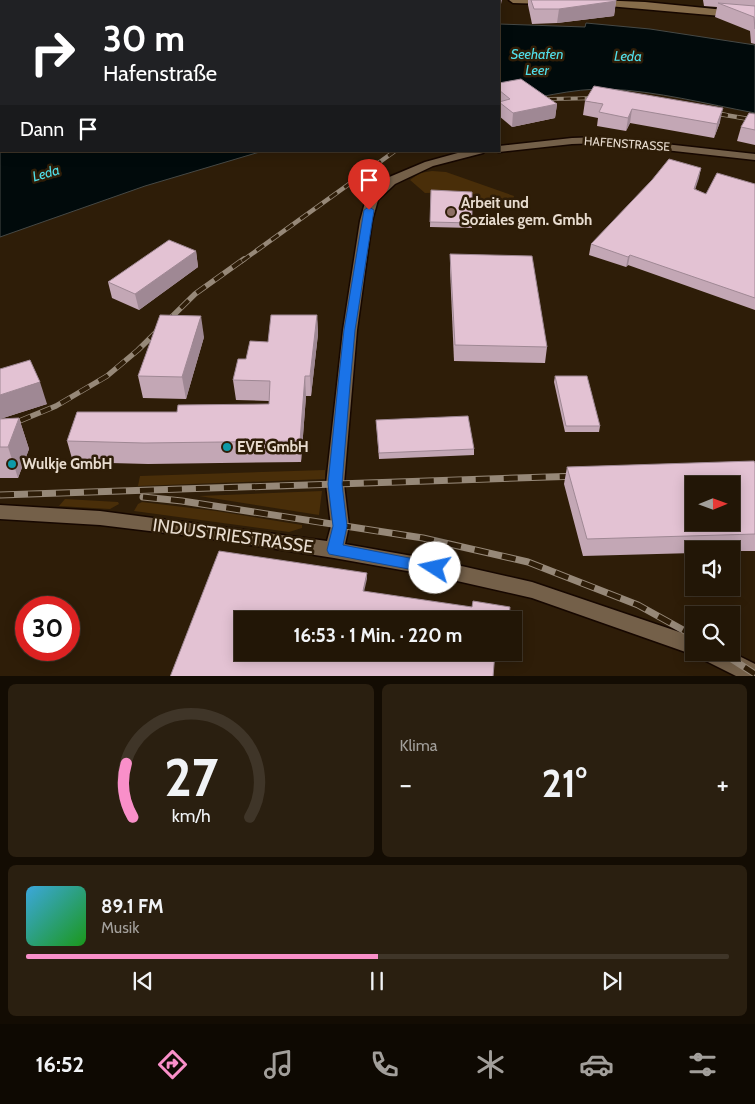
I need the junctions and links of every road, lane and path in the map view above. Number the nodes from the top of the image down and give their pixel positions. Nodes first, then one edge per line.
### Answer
1 (513, 0) edge
2 (559, 1) edge
3 (584, 2) edge
4 (755, 16) edge
5 (500, 148) edge
6 (475, 152) edge
7 (755, 157) edge
8 (0, 512) edge
9 (334, 550) junction
10 (685, 643) edge
11 (728, 661) edge
12 (755, 674) edge

1 - 2 street
3 - 4 street
5 - 7 street, HAFENSTRASSE
6 - 9 street
8 - 9 street, INDUSTRIESTRASSE
9 - 10 street, INDUSTRIESTRASSE
11 - 12 street

